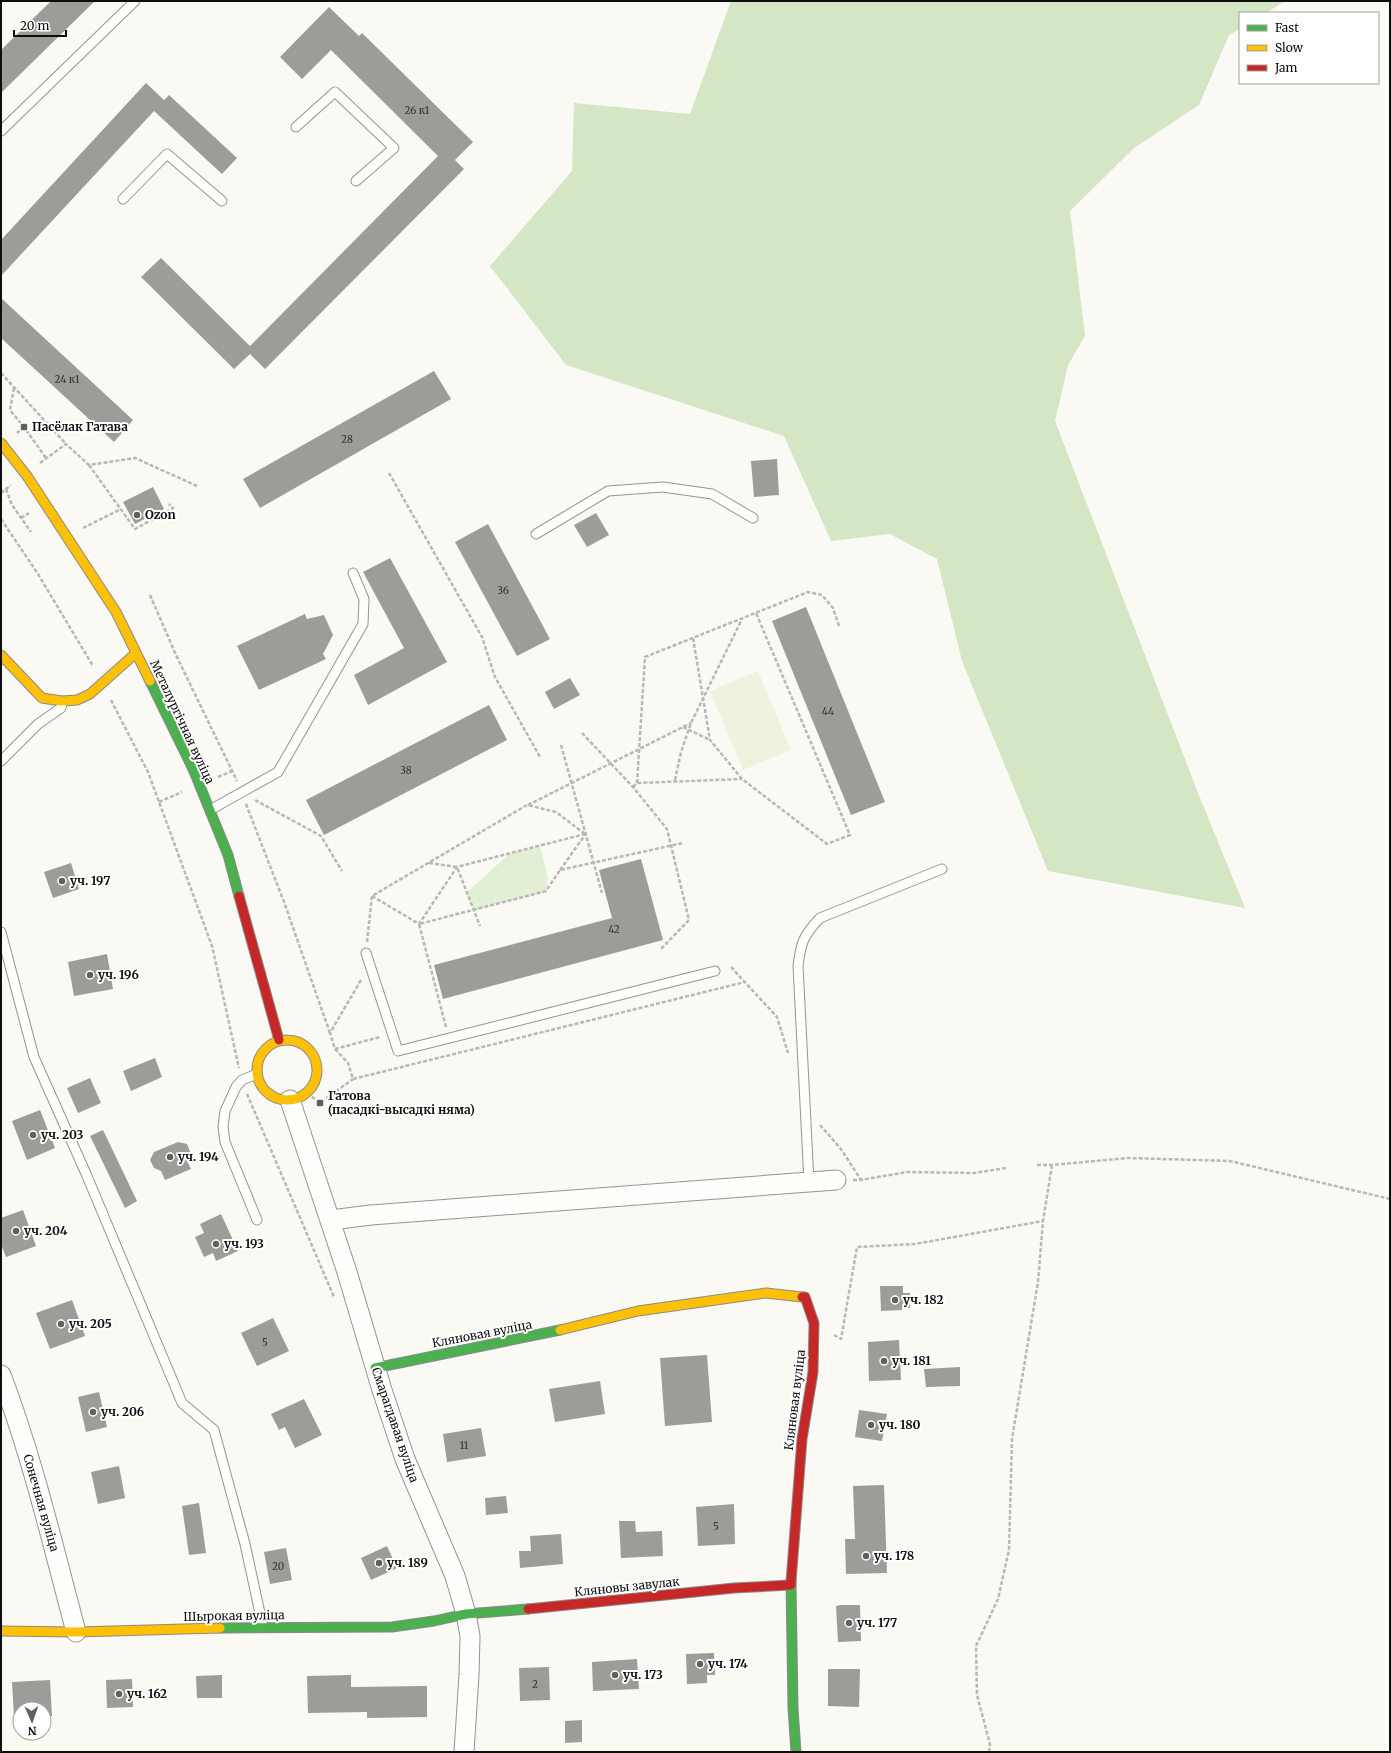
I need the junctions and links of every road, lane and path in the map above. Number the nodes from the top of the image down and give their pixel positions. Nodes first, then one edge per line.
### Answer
1 (135, 1) edge
2 (296, 127) dead end
3 (1, 131) edge
4 (356, 181) dead end
5 (123, 199) dead end
6 (222, 201) dead end
7 (1, 373) edge
8 (14, 387) junction
9 (1, 443) edge
10 (66, 444) junction
11 (46, 458) junction
12 (89, 465) junction
13 (389, 473) dead end
14 (25, 474) junction
15 (197, 486) dead end
16 (6, 489) junction
17 (1, 493) edge
18 (169, 504) dead end
19 (121, 509) junction
20 (753, 518) dead end
21 (1, 519) edge
22 (31, 532) dead end
23 (536, 534) dead end
24 (67, 536) junction
25 (353, 573) dead end
26 (150, 595) dead end
27 (756, 612) junction
28 (742, 618) junction
29 (839, 626) dead end
30 (693, 638) junction
31 (136, 653) junction
32 (1, 655) edge
33 (102, 683) junction
34 (703, 698) junction
35 (62, 701) junction
36 (691, 723) junction
37 (683, 727) junction
38 (689, 730) junction
39 (582, 733) dead end
40 (710, 740) junction
41 (561, 745) dead end
42 (638, 750) junction
43 (540, 757) dead end
44 (1, 761) edge
45 (612, 763) junction
46 (742, 779) junction
47 (674, 780) junction
48 (571, 782) junction
49 (637, 783) junction
50 (633, 787) junction
51 (242, 793) junction
52 (527, 806) junction
53 (210, 810) junction
54 (585, 834) junction
55 (683, 844) dead end
56 (671, 846) junction
57 (428, 863) junction
58 (593, 863) junction
59 (457, 867) junction
60 (942, 869) dead end
61 (560, 870) junction
62 (342, 871) dead end
63 (602, 894) dead end
64 (372, 896) junction
65 (474, 910) junction
66 (419, 924) junction
67 (480, 926) dead end
68 (1, 932) edge
69 (660, 950) dead end
70 (366, 953) junction
71 (715, 971) dead end
72 (745, 982) dead end
73 (330, 1033) junction
74 (392, 1034) junction
75 (449, 1038) junction
76 (279, 1040) junction
77 (335, 1049) junction
78 (257, 1074) junction
79 (353, 1079) junction
80 (242, 1080) junction
81 (299, 1096) junction
82 (1037, 1165) dead end
83 (1052, 1165) junction
84 (1006, 1168) dead end
85 (836, 1180) joint
86 (809, 1182) junction
87 (1390, 1199) edge
88 (257, 1220) dead end
89 (331, 1220) junction
90 (1042, 1221) junction
91 (336, 1301) dead end
92 (814, 1323) junction
93 (376, 1368) junction
94 (1, 1375) edge
95 (790, 1585) junction
96 (466, 1614) junction
97 (263, 1627) junction
98 (1, 1631) edge
99 (76, 1632) junction
100 (464, 1752) edge
101 (796, 1752) edge
102 (989, 1752) edge

1 - 3 lane
2 - 4 lane
5 - 6 lane
7 - 8 path
8 - 10 path
8 - 11 path
9 - 14 street, Металургічная вуліца
10 - 11 path
10 - 12 path
11 - 14 path
12 - 15 path
12 - 19 path
13 - 43 path
14 - 16 path
14 - 24 street, Металургічная вуліца
16 - 17 path
16 - 22 path
18 - 19 path
19 - 24 path
20 - 23 lane
21 - 33 path
24 - 31 street, Металургічная вуліца
25 - 51 lane
26 - 51 path
27 - 28 path
27 - 29 path
27 - 46 path
28 - 30 path
28 - 34 path
30 - 34 path
30 - 42 path
31 - 33 street
31 - 53 street, Металургічная вуліца
32 - 35 street
33 - 35 street
33 - 80 path
34 - 36 path
34 - 40 path
35 - 44 lane
36 - 37 path
36 - 38 path
37 - 38 path
37 - 42 path
38 - 40 path
38 - 47 path
39 - 45 path
40 - 46 path
41 - 48 path
42 - 45 path
42 - 49 path
45 - 48 path
45 - 50 path
46 - 47 path
47 - 49 path
48 - 52 path
48 - 54 path
49 - 50 path
50 - 56 path
51 - 53 lane
51 - 62 path
51 - 73 path
52 - 54 path
52 - 57 path
53 - 76 street, Металургічная вуліца
54 - 58 path
54 - 59 path
54 - 61 path
55 - 56 path
56 - 58 path
56 - 69 path
57 - 59 path
57 - 64 path
58 - 61 path
58 - 63 path
59 - 65 path
59 - 66 path
60 - 86 lane
61 - 65 path
64 - 66 path
64 - 70 path
65 - 66 path
65 - 67 path
66 - 75 path
68 - 97 lane
70 - 73 path
70 - 74 lane
71 - 75 lane
72 - 79 path
73 - 77 path
74 - 75 lane
74 - 77 path
76 - 78 street
76 - 81 street
77 - 79 path
78 - 80 lane
78 - 81 street
79 - 81 path
80 - 88 lane
80 - 91 path
81 - 89 street, Смарагдавая вуліца
82 - 83 path
83 - 87 path
83 - 90 path
84 - 85 path
85 - 86 street
86 - 89 street
89 - 93 street, Смарагдавая вуліца
90 - 92 path
90 - 102 path
92 - 93 street, Кляновая вуліца
92 - 95 street, Кляновая вуліца
93 - 96 street, Смарагдавая вуліца
94 - 99 street, Сонечная вуліца
95 - 96 street, Кляновы завулак
95 - 101 street, Кляновая вуліца
96 - 97 street, Шырокая вуліца
96 - 100 street, Смарагдавая вуліца
97 - 99 street, Шырокая вуліца
98 - 99 street, Шырокая вуліца

